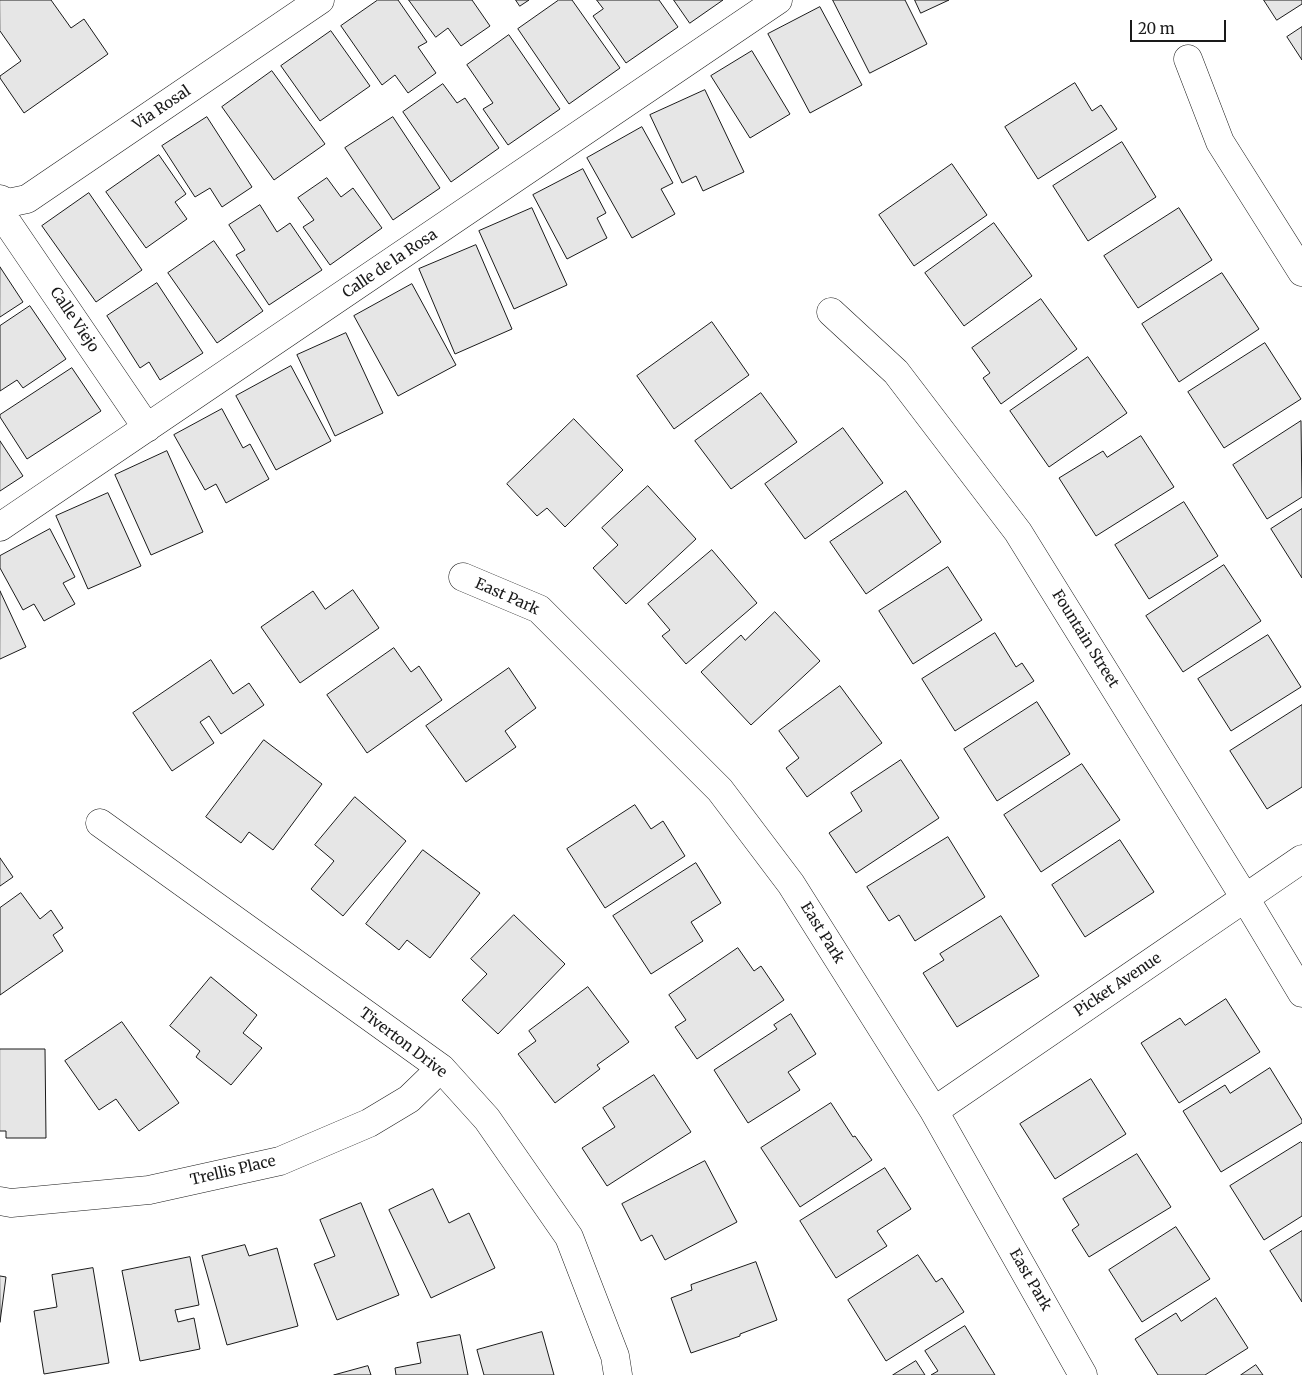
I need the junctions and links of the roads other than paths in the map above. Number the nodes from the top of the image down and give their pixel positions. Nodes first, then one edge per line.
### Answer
1 (320, 0) edge
2 (778, 0) edge
3 (1188, 59) dead end
4 (0, 199) edge
5 (0, 212) edge
6 (1302, 272) edge
7 (831, 312) dead end
8 (147, 428) junction
9 (0, 527) edge
10 (463, 577) dead end
11 (100, 823) dead end
12 (1302, 859) edge
13 (1245, 898) junction
14 (1302, 993) edge
15 (441, 1068) junction
16 (934, 1111) junction
17 (0, 1201) edge
18 (618, 1375) edge
19 (1083, 1375) edge

1 - 4 street, Via Rosal
2 - 8 street, Calle de la Rosa
3 - 6 street
5 - 8 street, Calle Viejo
7 - 13 street, Fountain Street
8 - 9 street, Calle de la Rosa
10 - 16 street, East Park
11 - 15 street, Tiverton Drive
12 - 13 street, Picket Avenue
13 - 14 street, Fountain Street
13 - 16 street, Picket Avenue
15 - 17 street, Trellis Place
15 - 18 street, Tiverton Drive
16 - 19 street, East Park

